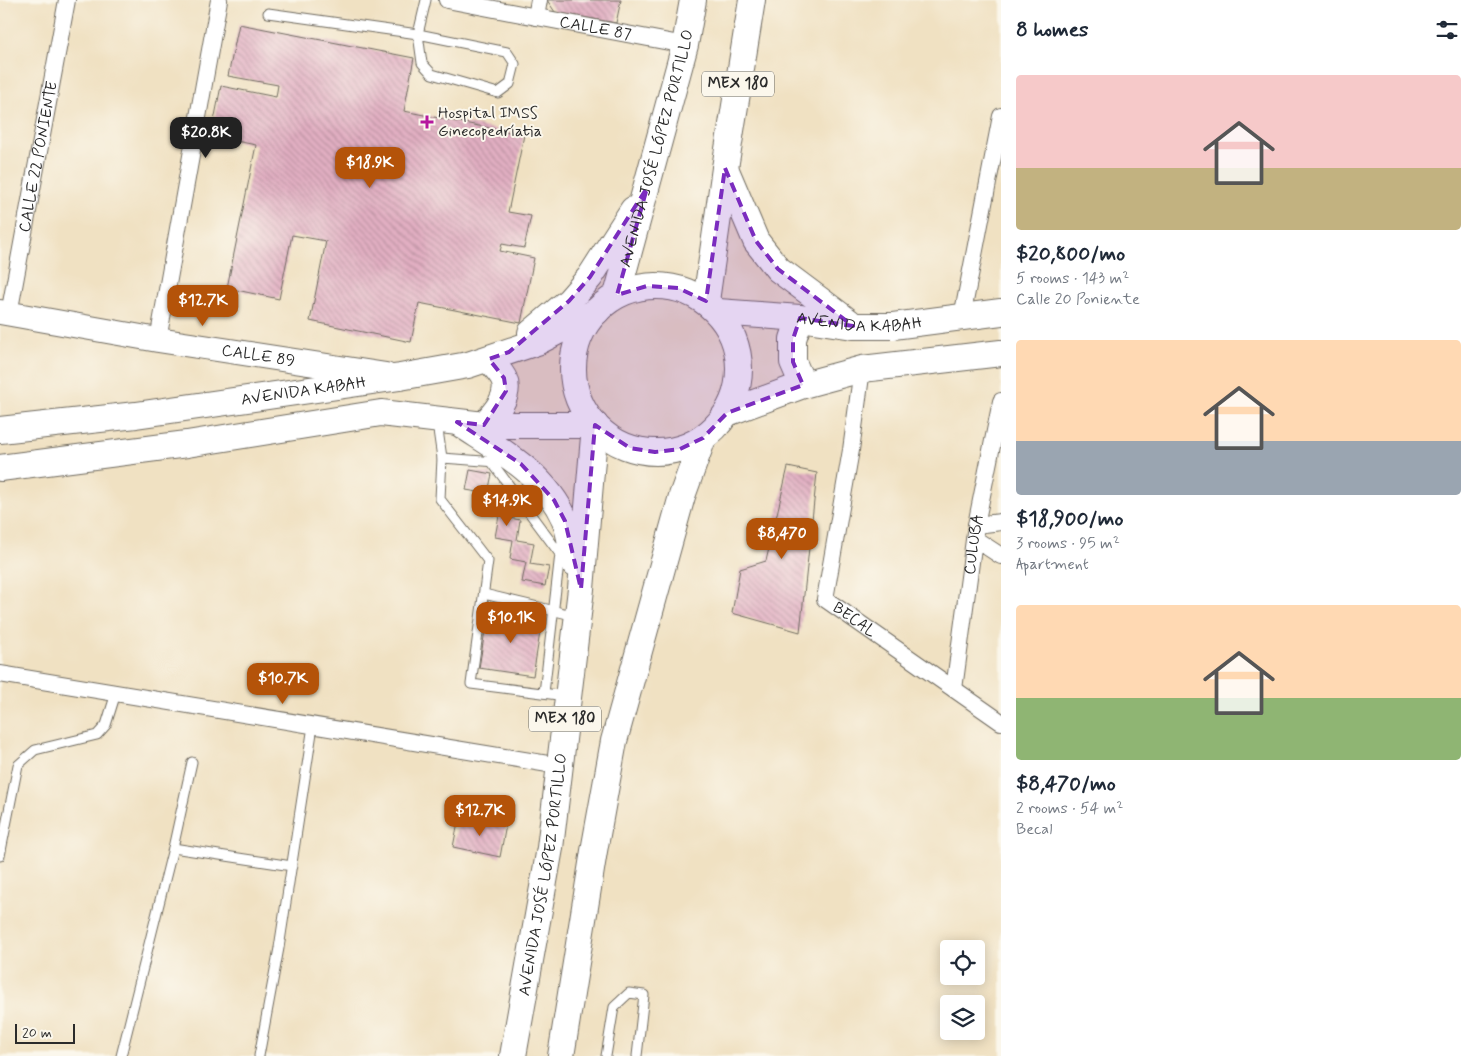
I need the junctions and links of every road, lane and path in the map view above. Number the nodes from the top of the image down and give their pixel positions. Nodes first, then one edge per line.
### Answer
1 (67, 0) edge
2 (219, 0) edge
3 (426, 0) edge
4 (447, 0) edge
5 (539, 0) edge
6 (693, 0) edge
7 (752, 0) edge
8 (268, 13) dead end
9 (536, 17) junction
10 (418, 34) junction
11 (685, 46) junction
12 (1001, 116) edge
13 (725, 168) junction
14 (647, 188) junction
15 (617, 295) junction
16 (712, 307) junction
17 (597, 311) junction
18 (1001, 312) edge
19 (5, 313) edge
20 (962, 317) junction
21 (800, 318) junction
22 (853, 326) junction
23 (158, 340) junction
24 (1001, 354) edge
25 (499, 356) junction
26 (862, 369) junction
27 (400, 377) junction
28 (803, 385) junction
29 (1001, 400) edge
30 (727, 413) junction
31 (447, 421) junction
32 (484, 425) junction
33 (595, 425) junction
34 (0, 430) edge
35 (703, 438) junction
36 (442, 458) junction
37 (491, 461) junction
38 (521, 464) junction
39 (0, 468) edge
40 (1001, 522) edge
41 (976, 532) junction
42 (566, 553) junction
43 (1001, 556) edge
44 (581, 590) junction
45 (484, 594) junction
46 (566, 614) junction
47 (0, 674) edge
48 (954, 689) junction
49 (116, 693) junction
50 (556, 694) junction
51 (1001, 722) edge
52 (314, 726) junction
53 (192, 762) dead end
54 (560, 766) junction
55 (173, 848) junction
56 (0, 856) edge
57 (292, 866) junction
58 (121, 1056) edge
59 (259, 1056) edge
60 (513, 1056) edge
61 (561, 1056) edge
62 (606, 1056) edge
63 (636, 1056) edge

1 - 19 street, CALLE 22 PONIENTE
2 - 23 street
3 - 10 lane
4 - 9 street, CALLE 87
5 - 9 street
6 - 11 main road, AVENIDA JOSÉ LÓPEZ PORTILLO / MEX 180
7 - 13 main road, MEX 180
8 - 10 lane
9 - 11 street, CALLE 87
10 - 10 lane
11 - 14 main road, AVENIDA JOSÉ LÓPEZ PORTILLO / MEX 180
12 - 20 street
13 - 16 main road, MEX 180
13 - 22 main road
14 - 15 main road, AVENIDA JOSÉ LÓPEZ PORTILLO / MEX 180
14 - 25 main road
15 - 16 main road
15 - 17 main road
16 - 21 main road, AVENIDA KABAH
16 - 30 main road
17 - 25 main road, AVENIDA KABAH
17 - 33 main road
18 - 20 main road, AVENIDA KABAH
19 - 23 street, CALLE 89
20 - 22 main road, AVENIDA KABAH
21 - 22 main road, AVENIDA KABAH
21 - 28 main road
23 - 27 street, CALLE 89
24 - 26 main road
25 - 27 main road, AVENIDA KABAH
25 - 32 main road
26 - 28 main road
26 - 48 street, BECAL
27 - 34 main road, AVENIDA KABAH
28 - 30 main road
29 - 41 street, CULUBA
30 - 35 main road
31 - 32 main road, AVENIDA KABAH
31 - 36 lane
31 - 38 main road
31 - 39 main road, AVENIDA KABAH
32 - 33 main road, AVENIDA KABAH
33 - 35 main road
33 - 44 main road, AVENIDA JOSÉ LÓPEZ PORTILLO / MEX 180
35 - 61 main road, MEX 180
36 - 37 lane
36 - 45 lane
37 - 38 lane
37 - 42 lane
38 - 42 main road
40 - 41 street
41 - 43 street
41 - 48 street, CULUBA
42 - 44 main road
42 - 46 lane
44 - 46 main road, AVENIDA JOSÉ LÓPEZ PORTILLO / MEX 180
45 - 46 lane
45 - 50 lane
46 - 50 main road, AVENIDA JOSÉ LÓPEZ PORTILLO / MEX 180
47 - 49 street
48 - 51 street, BECAL
49 - 52 street
49 - 56 lane
50 - 54 main road, AVENIDA JOSÉ LÓPEZ PORTILLO / MEX 180
52 - 54 street
52 - 57 lane
53 - 55 lane
54 - 60 main road, AVENIDA JOSÉ LÓPEZ PORTILLO / MEX 180
55 - 57 lane
55 - 58 lane
57 - 59 lane
62 - 63 lane

